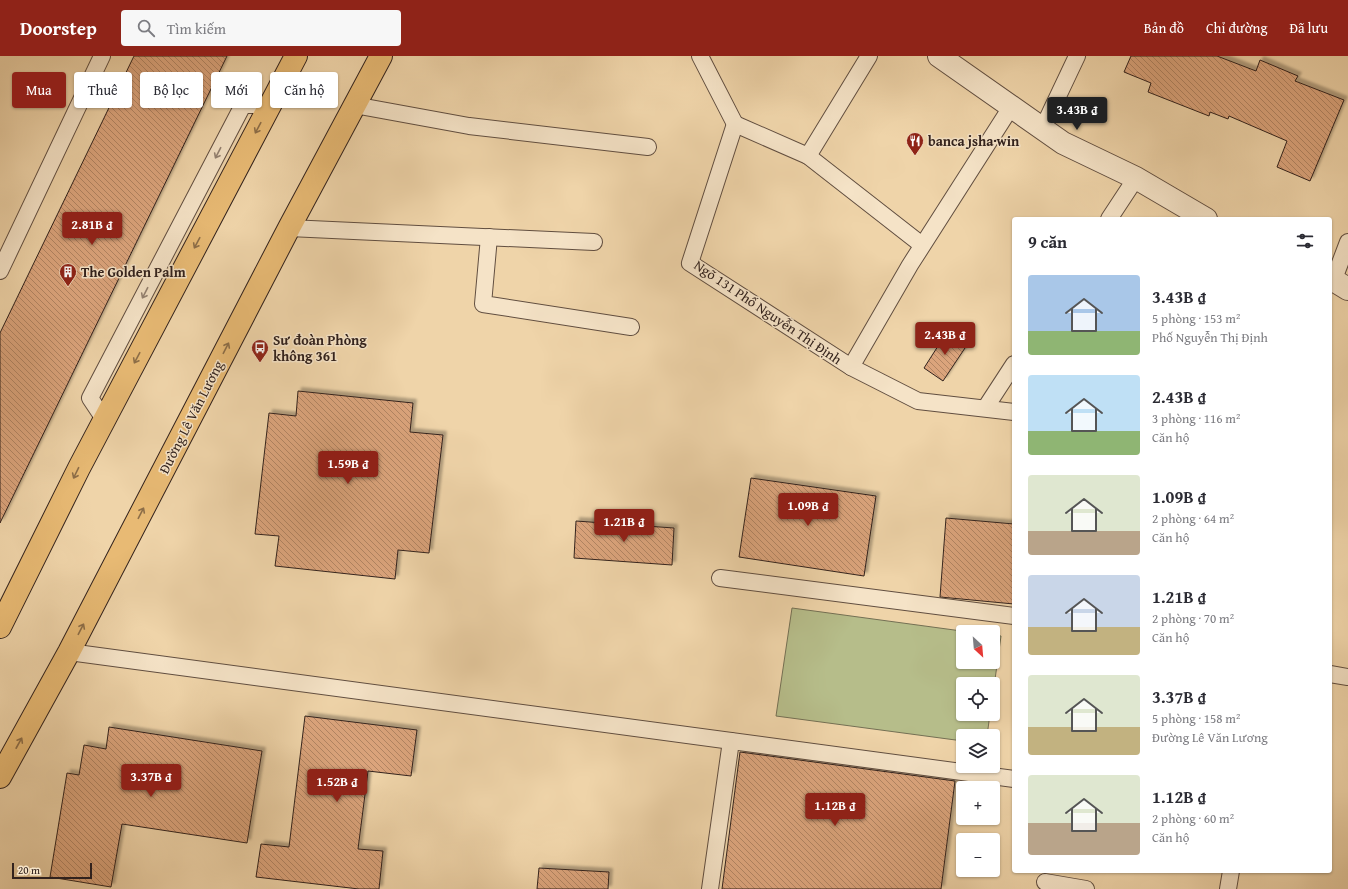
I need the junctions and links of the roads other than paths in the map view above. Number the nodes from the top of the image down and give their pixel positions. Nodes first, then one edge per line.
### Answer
1 (102, 56) edge
2 (296, 56) edge
3 (700, 56) edge
4 (869, 56) edge
5 (939, 56) edge
6 (1078, 56) edge
7 (375, 58) edge
8 (354, 105) junction
9 (1011, 107) junction
10 (736, 124) junction
11 (1042, 130) junction
12 (648, 147) dead end
13 (808, 156) junction
14 (1136, 178) junction
15 (1110, 217) edge
16 (1203, 217) edge
17 (289, 228) junction
18 (489, 237) junction
19 (594, 242) dead end
20 (1348, 242) edge
21 (6, 243) edge
22 (922, 245) junction
23 (0, 271) edge
24 (1337, 282) edge
25 (631, 327) dead end
26 (851, 367) junction
27 (1012, 367) edge
28 (986, 408) junction
29 (1012, 412) edge
30 (720, 578) dead end
31 (1012, 616) edge
32 (0, 627) edge
33 (69, 652) junction
34 (1332, 674) edge
35 (1348, 677) edge
36 (731, 741) junction
37 (0, 777) edge
38 (1012, 779) edge
39 (1231, 873) edge
40 (1046, 881) edge
41 (710, 889) edge
42 (1086, 889) edge
43 (1228, 889) edge

1 - 21 lane
2 -> 32 main road
3 - 10 lane
4 - 13 lane
5 - 9 street
6 - 11 lane
7 - 8 main road, Đường Lê Văn Lương
8 - 12 lane
8 - 17 main road, Đường Lê Văn Lương
9 - 11 street
9 - 22 lane
10 - 13 lane
10 - 26 lane, Ngõ 131 Phố Nguyễn Thị Định
11 - 14 street
13 - 22 lane
14 - 15 lane
14 - 16 street
17 - 18 lane
33 -> 17 main road, Đường Lê Văn Lương
18 - 19 lane
18 - 25 lane
20 - 24 lane
21 - 23 lane
22 - 26 lane
26 - 28 lane, Ngõ 131 Phố Nguyễn Thị Định
27 - 28 lane
28 - 29 lane, Ngõ 131 Phố Nguyễn Thị Định
30 - 31 lane
33 - 36 lane
37 -> 33 main road, Đường Lê Văn Lương
34 - 35 lane
36 - 38 lane
36 - 41 lane
39 - 43 lane
40 - 42 lane

